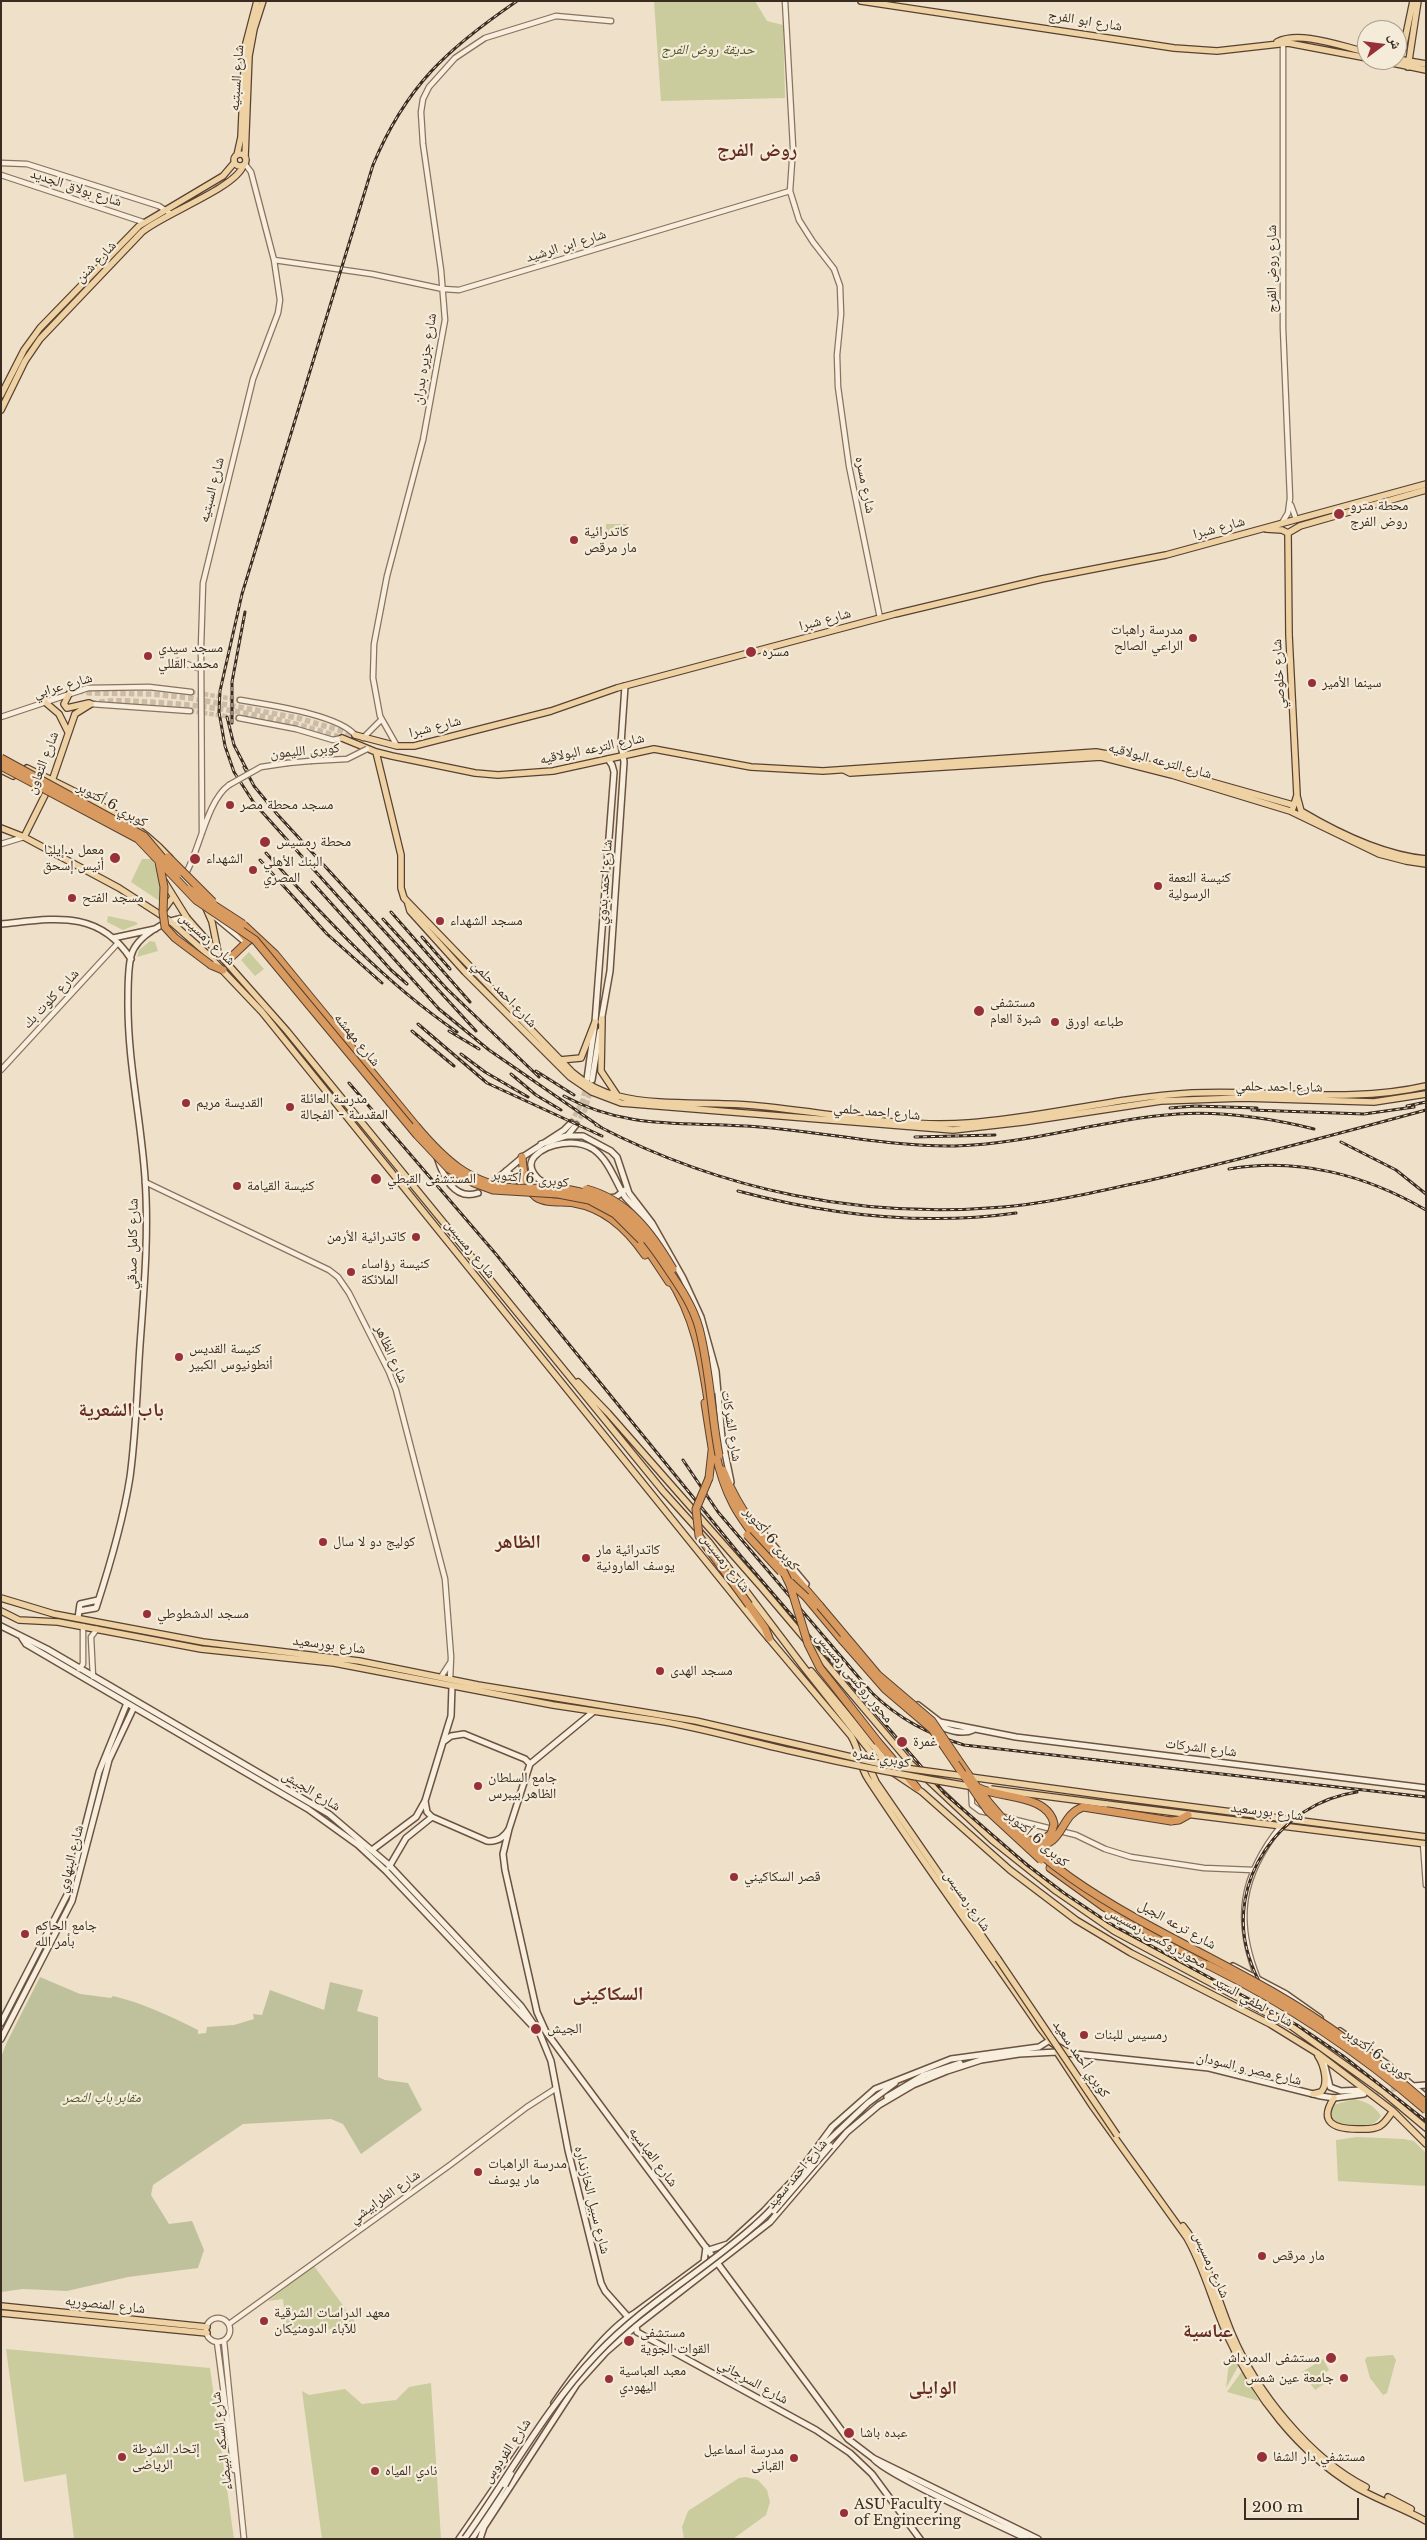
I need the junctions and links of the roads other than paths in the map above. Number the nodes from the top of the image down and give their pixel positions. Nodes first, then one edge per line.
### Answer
1 (257, 1) edge
2 (263, 1) edge
3 (785, 1) edge
4 (861, 1) edge
5 (1413, 1) edge
6 (1418, 1) edge
7 (611, 21) dead end
8 (1407, 25) edge
9 (1283, 41) junction
10 (1357, 50) edge
11 (1357, 56) edge
12 (1408, 61) junction
13 (1426, 64) edge
14 (1426, 70) edge
15 (237, 155) junction
16 (244, 162) junction
17 (1, 163) edge
18 (234, 163) junction
19 (1, 175) edge
20 (790, 191) junction
21 (168, 212) junction
22 (143, 222) junction
23 (274, 260) junction
24 (108, 262) junction
25 (443, 290) junction
26 (51, 315) junction
27 (56, 320) junction
28 (1, 395) edge
29 (1, 410) edge
30 (1426, 484) edge
31 (1426, 490) edge
32 (1290, 498) junction
33 (1348, 505) junction
34 (1333, 510) junction
35 (1350, 513) junction
36 (1336, 516) junction
37 (1296, 519) junction
38 (1280, 524) junction
39 (1262, 529) junction
40 (1288, 533) junction
41 (880, 618) junction
42 (178, 661) dead end
43 (201, 669) junction
44 (624, 686) junction
45 (191, 692) tunnel mouth
46 (69, 694) junction
47 (240, 700) tunnel mouth
48 (45, 702) junction
49 (91, 704) junction
50 (190, 710) tunnel mouth
51 (1, 717) edge
52 (239, 718) tunnel mouth
53 (381, 720) junction
54 (68, 732) junction
55 (356, 735) joint
56 (342, 738) joint
57 (363, 738) junction
58 (397, 746) junction
59 (368, 748) junction
60 (376, 752) junction
61 (623, 755) junction
62 (1, 757) edge
63 (608, 759) junction
64 (995, 761) junction
65 (1, 766) edge
66 (1, 770) edge
67 (52, 781) junction
68 (47, 793) junction
69 (1297, 795) junction
70 (1293, 805) junction
71 (1294, 813) junction
72 (1, 828) edge
73 (203, 831) junction
74 (1341, 833) junction
75 (24, 837) junction
76 (150, 841) junction
77 (1, 844) edge
78 (160, 848) junction
79 (618, 858) junction
80 (158, 859) junction
81 (1426, 859) edge
82 (608, 860) junction
83 (1426, 864) edge
84 (617, 872) junction
85 (185, 876) junction
86 (606, 876) junction
87 (168, 888) junction
88 (173, 897) junction
89 (207, 909) junction
90 (158, 913) junction
91 (187, 918) junction
92 (170, 921) junction
93 (229, 921) joint
94 (1, 924) edge
95 (245, 926) joint
96 (155, 929) junction
97 (113, 938) junction
98 (248, 942) junction
99 (118, 943) junction
100 (218, 952) junction
101 (450, 952) junction
102 (131, 959) junction
103 (227, 961) junction
104 (223, 970) junction
105 (602, 1019) junction
106 (595, 1022) junction
107 (560, 1060) junction
108 (1, 1070) edge
109 (1426, 1086) edge
110 (382, 1089) junction
111 (1426, 1094) edge
112 (618, 1096) junction
113 (707, 1106) junction
114 (566, 1136) junction
115 (541, 1144) junction
116 (522, 1157) junction
117 (618, 1159) junction
118 (607, 1165) junction
119 (506, 1171) junction
120 (145, 1182) junction
121 (492, 1182) dead end
122 (527, 1183) junction
123 (549, 1184) joint
124 (625, 1190) junction
125 (478, 1193) dead end
126 (673, 1283) junction
127 (556, 1361) junction
128 (702, 1363) junction
129 (712, 1371) junction
130 (704, 1376) junction
131 (712, 1450) junction
132 (687, 1516) junction
133 (679, 1524) junction
134 (709, 1542) junction
135 (697, 1547) junction
136 (771, 1552) junction
137 (1, 1598) edge
138 (98, 1600) junction
139 (1, 1611) edge
140 (79, 1611) junction
141 (78, 1618) junction
142 (1, 1626) edge
143 (83, 1626) junction
144 (97, 1629) junction
145 (22, 1638) junction
146 (769, 1638) junction
147 (451, 1657) junction
148 (802, 1665) junction
149 (79, 1669) junction
150 (94, 1677) junction
151 (441, 1677) junction
152 (450, 1680) junction
153 (452, 1686) junction
154 (127, 1703) junction
155 (134, 1707) junction
156 (924, 1711) junction
157 (593, 1712) junction
158 (654, 1717) junction
159 (946, 1728) junction
160 (954, 1730) junction
161 (973, 1730) junction
162 (948, 1738) junction
163 (443, 1742) junction
164 (530, 1764) junction
165 (890, 1766) junction
166 (972, 1774) junction
167 (917, 1788) junction
168 (979, 1788) junction
169 (1426, 1788) edge
170 (1108, 1796) joint
171 (425, 1801) junction
172 (1106, 1804) joint
173 (1188, 1815) junction
174 (432, 1817) junction
175 (1003, 1817) junction
176 (1292, 1819) junction
177 (1283, 1826) junction
178 (509, 1829) junction
179 (1396, 1833) junction
180 (1412, 1835) junction
181 (1022, 1837) junction
182 (1395, 1841) junction
183 (1425, 1841) edge
184 (1411, 1842) junction
185 (1026, 1848) junction
186 (372, 1850) junction
187 (388, 1868) junction
188 (1253, 1870) junction
189 (1426, 1885) edge
190 (951, 1895) junction
191 (998, 1959) joint
192 (1258, 1979) junction
193 (537, 2012) junction
194 (6, 2013) junction
195 (13, 2017) junction
196 (531, 2017) junction
197 (1, 2023) edge
198 (536, 2028) junction
199 (1, 2039) edge
200 (1050, 2040) junction
201 (1057, 2052) junction
202 (1069, 2053) junction
203 (1316, 2053) junction
204 (562, 2054) junction
205 (1322, 2058) junction
206 (981, 2060) junction
207 (552, 2064) junction
208 (904, 2076) junction
209 (1426, 2085) edge
210 (1413, 2086) junction
211 (555, 2089) junction
212 (1364, 2091) junction
213 (1383, 2092) junction
214 (1313, 2094) junction
215 (1426, 2097) edge
216 (1334, 2098) junction
217 (1426, 2103) edge
218 (1426, 2110) edge
219 (1393, 2111) junction
220 (1426, 2128) edge
221 (828, 2144) junction
222 (1426, 2144) edge
223 (804, 2165) junction
224 (815, 2169) junction
225 (800, 2171) junction
226 (1144, 2173) joint
227 (809, 2177) junction
228 (730, 2242) junction
229 (705, 2245) junction
230 (738, 2248) junction
231 (709, 2250) junction
232 (719, 2263) junction
233 (1, 2306) edge
234 (1, 2313) edge
235 (70, 2317) junction
236 (627, 2317) junction
237 (229, 2324) junction
238 (636, 2326) junction
239 (207, 2330) junction
240 (224, 2341) junction
241 (217, 2342) junction
242 (578, 2384) joint
243 (857, 2448) junction
244 (850, 2453) junction
245 (873, 2458) junction
246 (1426, 2517) edge
247 (1426, 2521) edge
248 (463, 2538) edge
249 (243, 2539) edge
250 (472, 2539) edge
251 (480, 2539) edge
252 (920, 2539) edge
253 (1027, 2539) edge
254 (1038, 2539) edge

1 - 15 main road, شارع السبتيه
2 - 16 main road, شارع السبتيه
3 - 20 street, شارع مسره
4 - 9 main road, شارع ابو الفرج
5 - 8 main road
6 - 12 main road
7 - 25 street, شارع جزيره بدران
9 - 10 main road
9 - 11 main road
9 - 32 street, شارع روض الفرج
12 - 13 main road
12 - 14 main road
15 - 16 main road
15 - 18 main road, شارع السبتيه
16 - 18 main road
16 - 21 main road, شارع شنن
16 - 23 street, شارع السبتيه
17 - 21 street
18 - 21 main road, شارع شنن
19 - 22 street, شارع بولاق الجديد
20 - 25 street, شارع ابن الرشيد
20 - 41 street, شارع مسره
21 - 22 main road, شارع شنن
21 - 24 main road, شارع شنن
22 - 24 main road, شارع شنن
23 - 25 street, شارع ابن الرشيد
23 - 43 street, شارع السبتيه
24 - 26 main road, شارع شنن
24 - 27 main road, شارع شنن
25 - 53 street, شارع جزيره بدران
26 - 27 main road
26 - 28 main road, شارع شنن
27 - 29 main road, شارع شنن
30 - 33 main road, شارع شبرا
31 - 35 main road
32 - 37 street, شارع روض الفرج
32 - 38 street, شارع روض الفرج
33 - 34 main road, شارع شبرا
33 - 35 main road
34 - 36 main road
34 - 37 main road, شارع شبرا
35 - 36 main road
36 - 40 main road
37 - 38 main road, شارع شبرا
38 - 39 main road, شارع شبرا
39 - 40 main road, شارع شبرا
39 - 41 main road, شارع شبرا
40 - 69 main road, شارع خلوصي
41 - 44 main road, شارع شبرا
42 - 43 street
43 - 73 street, شارع السبتيه
44 - 58 main road, شارع شبرا
44 - 61 main road, شارع احمد بدوي
45 - 46 street, شارع عرابي
46 - 48 street, شارع عرابي
46 - 49 main road
47 - 55 street
48 - 51 street, شارع عرابي
48 - 54 main road
49 - 50 street
49 - 54 main road, شارع التعاون
52 - 56 street
53 - 57 street
53 - 58 street, شارع جزيره بدران
54 - 67 main road, شارع التعاون
55 - 57 main road, شارع شبرا
56 - 59 main road, شارع الترعه البولاقيه
57 - 58 main road, شارع شبرا
59 - 60 main road, شارع الترعه البولاقيه
59 - 73 street, كوبرى الليمون, bridge
60 - 63 main road, شارع الترعه البولاقيه
60 - 101 main road, شارع احمد حلمي
61 - 63 main road, شارع الترعه البولاقيه
61 - 64 main road, شارع الترعه البولاقيه
61 - 79 main road, شارع احمد بدوي
62 - 67 main road
62 - 76 highway, كوبري 6 أكتوبر, bridge
63 - 82 main road, شارع احمد بدوي
64 - 70 main road, شارع الترعه البولاقيه
64 - 71 main road, شارع الترعه البولاقيه
65 - 80 highway, كوبري 6 أكتوبر, bridge
66 - 68 main road
67 - 68 main road, شارع التعاون
67 - 78 main road
68 - 75 main road, شارع التعاون
68 - 87 main road
69 - 70 main road, شارع خلوصي
69 - 74 main road, شارع الترعه البولاقيه
70 - 71 main road, شارع خلوصي
71 - 74 main road, شارع الترعه البولاقيه
72 - 75 main road, شارع رمسيس
73 - 85 street, كوبرى الليمون
74 - 81 main road, شارع الترعه البولاقيه
74 - 83 main road, شارع الترعه البولاقيه
75 - 77 street
75 - 90 main road, شارع رمسيس
76 - 95 highway, كوبري 6 أكتوبر, bridge
76 - 98 highway, bridge
78 - 85 main road
78 - 87 main road
79 - 82 main road
79 - 84 main road, شارع احمد بدوي
80 - 93 highway, كوبري 6 أكتوبر, bridge
80 - 104 highway, bridge
82 - 86 main road, شارع احمد بدوي
84 - 86 main road
84 - 105 main road, شارع احمد بدوي
85 - 89 main road
86 - 106 main road, شارع احمد بدوي
87 - 88 main road, شارع رمسيس
88 - 90 main road
88 - 91 main road, شارع رمسيس
89 - 98 main road, شارع مهمشه
89 - 100 main road
90 - 92 main road, شارع رمسيس
91 - 92 main road, شارع كامل صدقي
91 - 100 main road, شارع رمسيس
92 - 96 main road, شارع كامل صدقي
92 - 104 main road, شارع رمسيس
93 - 126 highway, كوبرى 6 أكتوبر, bridge
94 - 97 main road
95 - 126 highway, كوبرى 6 أكتوبر, bridge
96 - 97 main road
96 - 102 main road, شارع كامل صدقي
97 - 99 main road
98 - 103 highway
98 - 110 main road, شارع مهمشه
99 - 102 main road
99 - 108 street, شارع كلوت بك
100 - 103 main road, شارع رمسيس
101 - 107 main road, شارع احمد حلمي
101 - 113 main road, شارع احمد حلمي
102 - 120 main road, شارع كامل صدقي
103 - 127 main road, شارع رمسيس
104 - 133 main road, شارع رمسيس
105 - 106 main road, شارع احمد بدوي
105 - 112 main road
106 - 107 main road
107 - 112 main road, شارع احمد حلمي
109 - 113 main road, شارع احمد حلمي
110 - 125 main road, شارع مهمشه
110 - 128 highway, bridge
111 - 113 main road, شارع احمد حلمي
112 - 113 main road, شارع احمد حلمي
114 - 115 main road
114 - 115 main road
114 - 117 main road
115 - 116 main road
116 - 119 main road
116 - 122 highway
117 - 118 main road
117 - 124 main road, شارع الشركات
118 - 123 main road, شارع الشركات
118 - 124 main road, شارع الشركات
119 - 121 main road
119 - 122 main road
120 - 138 main road, شارع كامل صدقي
120 - 147 street, شارع الظاهر
122 - 124 main road
122 - 126 highway
123 - 126 highway, bridge
124 - 129 main road, شارع الشركات
124 - 156 main road, شارع الشركات
126 - 131 highway, كوبرى 6 أكتوبر
126 - 136 highway, كوبرى 6 أكتوبر, bridge
127 - 132 main road, شارع رمسيس
127 - 213 main road, محور روكسى رمسيس
128 - 129 main road
128 - 130 highway
129 - 130 main road
129 - 156 main road, شارع الشركات
130 - 136 highway
131 - 146 highway, bridge
131 - 185 highway, كوبرى 6 أكتوبر, bridge
132 - 133 main road
132 - 134 main road, شارع رمسيس
133 - 135 main road, شارع رمسيس
134 - 135 main road
134 - 148 main road, شارع رمسيس
135 - 146 main road, شارع رمسيس
136 - 167 highway, bridge
136 - 181 highway, كوبرى 6 أكتوبر, bridge
137 - 141 main road, شارع بورسعيد
138 - 140 main road
138 - 140 main road
139 - 143 main road, شارع بورسعيد
140 - 141 main road
141 - 151 main road, شارع بورسعيد
142 - 145 main road, شارع الجيش
143 - 144 main road, شارع بورسعيد
143 - 149 street
144 - 150 street
144 - 153 main road, شارع بورسعيد
145 - 149 main road, شارع الجيش
145 - 154 main road, شارع الجيش
146 - 190 main road, شارع رمسيس
147 - 151 street
147 - 152 street, شارع الظاهر
148 - 165 main road
148 - 167 main road, شارع رمسيس
149 - 150 main road, شارع الجيش
150 - 186 main road, شارع الجيش
151 - 152 main road, شارع بورسعيد
152 - 158 main road, شارع بورسعيد
153 - 157 main road, شارع بورسعيد
153 - 163 main road
154 - 155 main road, شارع الجيش
154 - 194 main road, شارع البنهاوي
155 - 187 main road, شارع الجيش
155 - 195 main road, شارع البنهاوي
156 - 159 main road, شارع الشركات
156 - 161 main road, شارع الشركات
157 - 158 main road, شارع بورسعيد
157 - 164 main road
158 - 165 main road, كوبري غمره, bridge
158 - 168 main road, كوبري غمره, bridge
159 - 160 main road, شارع الشركات
159 - 162 main road, شارع ترعه الجبل
160 - 161 main road, شارع الشركات
160 - 162 main road
161 - 169 main road, شارع الشركات
162 - 166 main road, شارع ترعه الجبل
163 - 164 main road
163 - 171 main road
164 - 178 main road
165 - 170 main road, كوبري غمره, bridge
166 - 175 main road, شارع ترعه الجبل
166 - 175 street
167 - 203 main road, شارع لطفي السيد
168 - 172 main road, كوبري غمره, bridge
168 - 181 highway, bridge
170 - 176 main road, شارع بورسعيد
171 - 174 main road
171 - 186 main road
172 - 173 main road, شارع بورسعيد
173 - 177 main road, شارع بورسعيد
173 - 185 highway, bridge
174 - 178 main road
174 - 187 main road
175 - 188 street
175 - 192 main road, شارع ترعه الجبل
176 - 177 main road
176 - 179 main road, شارع بورسعيد
177 - 182 main road, شارع بورسعيد
177 - 188 street
178 - 193 main road, شارع العباسيه
179 - 180 main road, شارع بورسعيد
179 - 182 main road
180 - 183 main road, شارع بورسعيد
180 - 184 main road
181 - 217 highway, كوبرى 6 أكتوبر, bridge
182 - 184 main road, شارع بورسعيد
183 - 184 main road, شارع بورسعيد
183 - 189 street
185 - 218 highway, كوبرى 6 أكتوبر, bridge
186 - 187 main road, شارع الجيش
187 - 196 main road, شارع الجيش
187 - 198 main road, شارع الجيش
188 - 192 street
190 - 191 main road, شارع رمسيس
190 - 200 main road, شارع رمسيس
191 - 226 main road, كوبري أحمد سعيد, bridge
192 - 210 main road, شارع ترعه الجبل
193 - 196 main road
193 - 204 main road, شارع العباسيه
194 - 195 main road
194 - 197 main road, شارع البنهاوي
195 - 199 main road, شارع البنهاوي
196 - 198 main road, شارع الجيش
198 - 207 main road, شارع الجيش
200 - 202 main road, شارع رمسيس
200 - 208 main road, شارع احمد سعيد
201 - 202 main road, شارع احمد سعيد
201 - 206 main road, شارع احمد سعيد
201 - 247 main road, شارع رمسيس
202 - 214 main road, شارع مصر و السودان
203 - 205 main road, شارع لطفي السيد
203 - 214 main road
204 - 207 main road
204 - 229 main road, شارع العباسيه
205 - 212 main road, شارع لطفي السيد
205 - 212 main road
206 - 221 main road
206 - 224 main road, شارع احمد سعيد
207 - 211 main road, شارع سبيل الخازنداره
208 - 221 main road
208 - 223 main road, شارع احمد سعيد
209 - 210 main road
210 - 215 main road, شارع ترعه الجبل
211 - 236 main road, شارع سبيل الخازنداره
211 - 237 street, شارع الطرابيشي
212 - 213 main road
212 - 216 main road, شارع مصر و السودان
212 - 219 main road, شارع لطفي السيد
213 - 220 main road, محور روكسى رمسيس
214 - 216 main road, شارع مصر و السودان
216 - 219 main road
219 - 222 main road, شارع لطفي السيد
221 - 248 main road, bridge
221 - 250 main road, bridge
223 - 224 main road
223 - 225 main road, شارع احمد سعيد
224 - 227 main road, شارع احمد سعيد
225 - 227 main road
225 - 228 main road, شارع احمد سعيد
226 - 246 main road, شارع رمسيس
227 - 230 main road, شارع احمد سعيد
228 - 230 main road
228 - 231 main road, شارع احمد سعيد
229 - 231 main road, شارع العباسيه
229 - 236 main road
230 - 232 main road, شارع احمد سعيد
231 - 232 main road, شارع العباسيه
232 - 238 main road, شارع احمد سعيد
232 - 243 main road, شارع العباسيه
233 - 235 main road, شارع المنصوريه
234 - 235 main road, شارع المنصوريه
235 - 239 main road, شارع المنصوريه
236 - 238 main road, شارع سبيل الخازنداره
236 - 248 main road, شارع الفردوس
237 - 239 street
237 - 240 street
238 - 242 main road, شارع احمد سعيد
238 - 244 main road, شارع السرجاني
239 - 241 street
240 - 241 street
240 - 249 street, شارع السكه البيضاء
241 - 249 street, شارع السكه البيضاء
242 - 251 main road, شارع الفردوس
243 - 244 main road
243 - 245 main road, شارع العباسيه
244 - 252 main road, شارع السرجاني
245 - 253 main road, شارع العباسيه
245 - 254 main road, شارع العباسيه
248 - 250 main road

